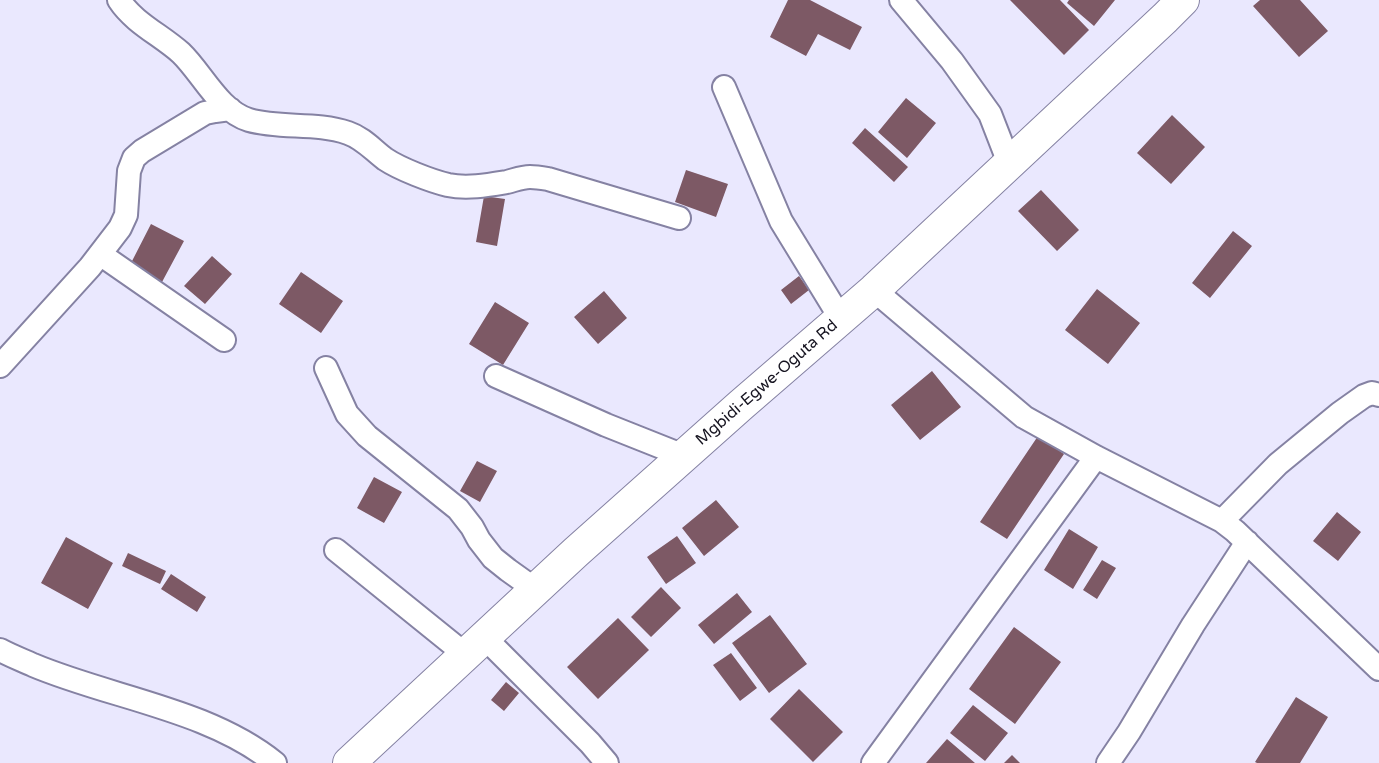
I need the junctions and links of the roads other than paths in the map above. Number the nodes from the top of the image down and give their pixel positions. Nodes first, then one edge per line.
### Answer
1 (119, 0) edge
2 (901, 0) edge
3 (1183, 0) edge
4 (724, 87) dead end
5 (230, 109) junction
6 (1009, 164) junction
7 (679, 218) dead end
8 (100, 254) junction
9 (874, 290) junction
10 (841, 319) junction
11 (224, 340) dead end
12 (0, 366) edge
13 (326, 368) dead end
14 (496, 376) dead end
15 (1379, 395) edge
16 (684, 456) junction
17 (1096, 458) junction
18 (1222, 521) junction
19 (1247, 542) junction
20 (336, 550) dead end
21 (536, 590) junction
22 (475, 647) junction
23 (0, 650) edge
24 (1379, 669) edge
25 (275, 763) edge
26 (349, 763) edge
27 (607, 763) edge
28 (873, 763) edge
29 (1108, 763) edge

1 - 5 street
2 - 6 street
3 - 6 street, Mgbidi-Egwe-Oguta Rd
4 - 10 street
5 - 7 street
5 - 8 street
6 - 9 street, Mgbidi-Egwe-Oguta Rd
8 - 11 street
8 - 12 street
9 - 10 street, Mgbidi-Egwe-Oguta Rd
9 - 17 street
10 - 16 street, Mgbidi-Egwe-Oguta Rd
13 - 21 street
14 - 16 street
15 - 18 street
16 - 21 street, Mgbidi-Egwe-Oguta Rd
17 - 18 street
17 - 28 street
18 - 19 street
19 - 24 street
19 - 29 street
20 - 22 street
21 - 22 street, Mgbidi-Egwe-Oguta Rd
22 - 26 street, Mgbidi-Egwe-Oguta Rd
22 - 27 street
23 - 25 street

